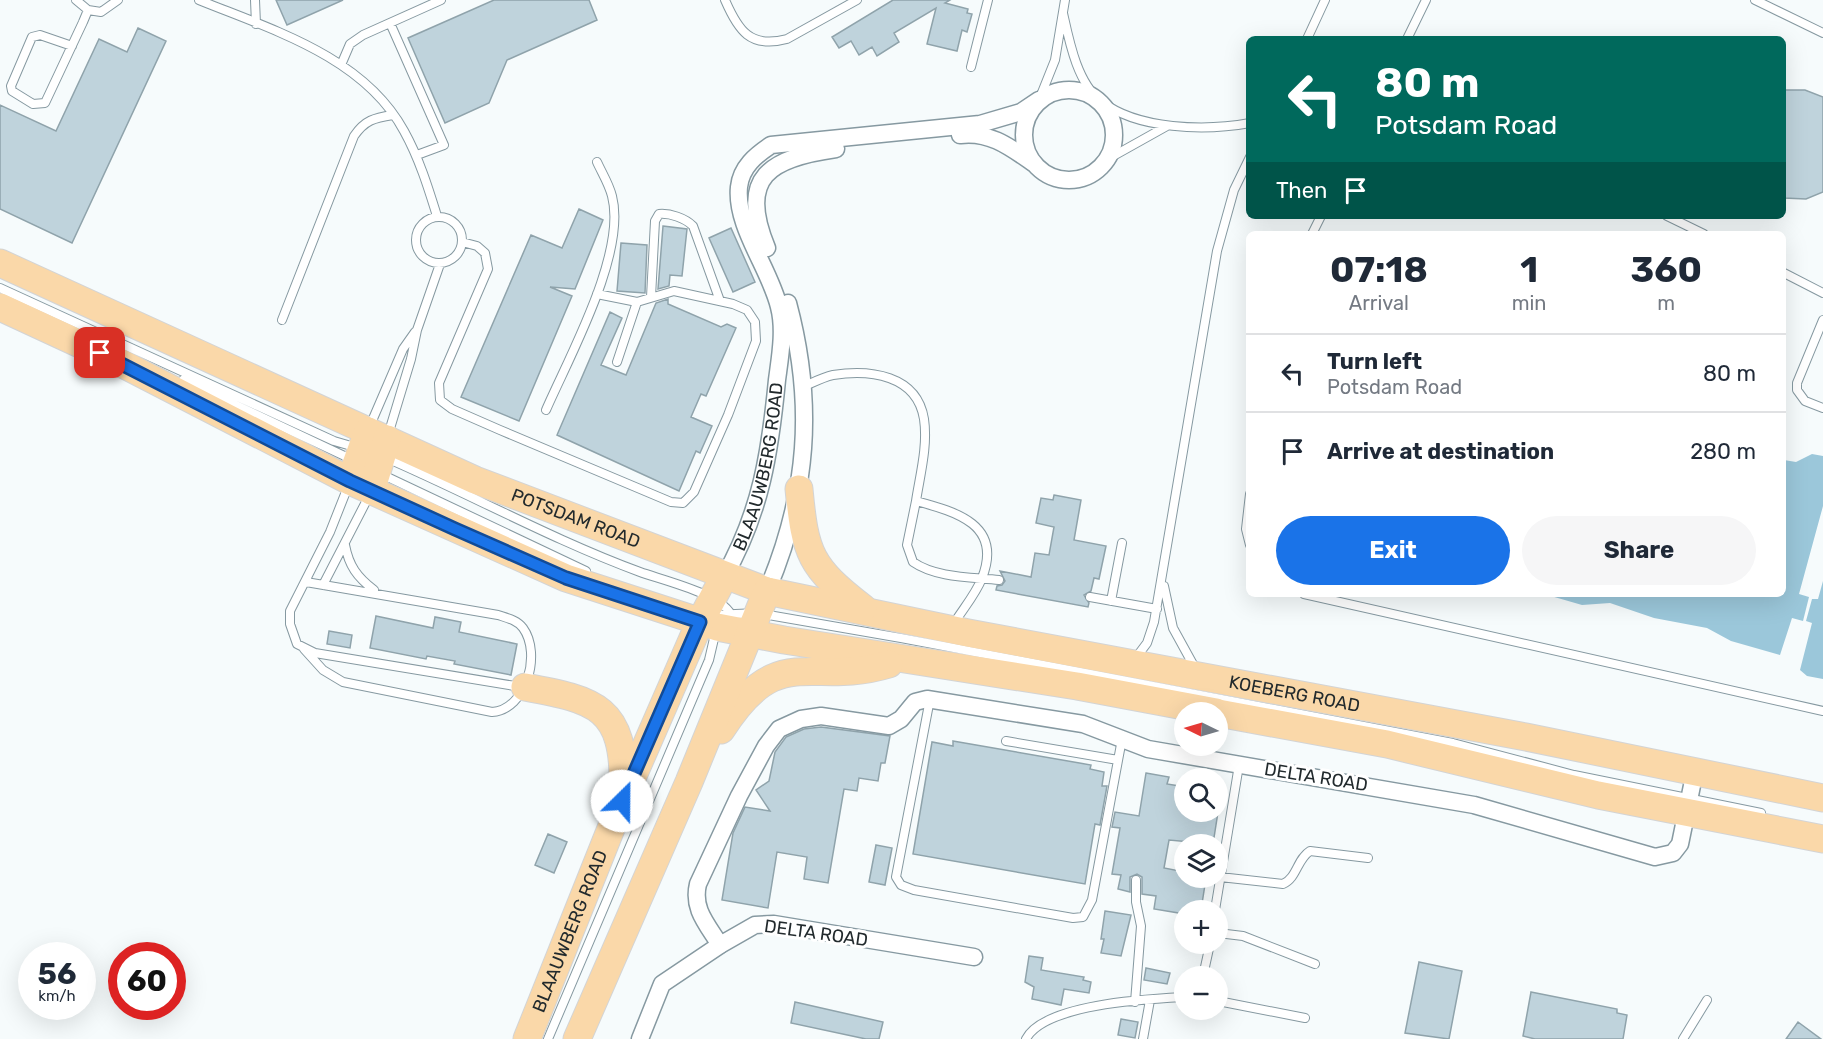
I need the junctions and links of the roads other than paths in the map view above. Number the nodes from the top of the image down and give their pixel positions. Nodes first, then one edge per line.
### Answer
1 (75, 0) edge
2 (118, 0) edge
3 (199, 0) edge
4 (255, 0) edge
5 (441, 0) edge
6 (725, 0) edge
7 (857, 0) edge
8 (988, 0) edge
9 (1065, 0) edge
10 (1325, 0) edge
11 (1426, 0) edge
12 (1755, 0) edge
13 (88, 10) junction
14 (1063, 12) junction
15 (390, 23) junction
16 (256, 24) junction
17 (1823, 33) edge
18 (1308, 36) edge
19 (1408, 36) edge
20 (72, 46) junction
21 (341, 65) junction
22 (971, 67) dead end
23 (1039, 100) junction
24 (1100, 101) junction
25 (393, 115) junction
26 (1246, 123) edge
27 (1168, 126) junction
28 (417, 155) junction
29 (1108, 159) junction
30 (597, 162) dead end
31 (1033, 163) junction
32 (1246, 165) edge
33 (742, 175) junction
34 (761, 184) junction
35 (437, 216) junction
36 (1673, 219) edge
37 (1698, 231) edge
38 (462, 242) junction
39 (0, 263) edge
40 (440, 264) junction
41 (1786, 274) edge
42 (0, 288) edge
43 (1823, 293) edge
44 (597, 294) junction
45 (0, 296) edge
46 (651, 297) junction
47 (720, 301) junction
48 (637, 302) junction
49 (0, 307) edge
50 (282, 320) dead end
51 (1823, 320) edge
52 (417, 330) junction
53 (617, 362) dead end
54 (803, 387) junction
55 (1823, 408) edge
56 (546, 410) dead end
57 (369, 460) junction
58 (799, 489) junction
59 (916, 501) junction
60 (1122, 543) dead end
61 (345, 544) junction
62 (597, 576) dead end
63 (1163, 577) junction
64 (982, 578) junction
65 (999, 580) dead end
66 (306, 582) junction
67 (323, 585) junction
68 (638, 591) dead end
69 (376, 592) junction
70 (1090, 597) dead end
71 (1317, 597) edge
72 (1111, 601) junction
73 (1157, 609) junction
74 (867, 612) junction
75 (729, 614) junction
76 (951, 628) junction
77 (304, 649) junction
78 (907, 657) junction
79 (1133, 662) junction
80 (1200, 675) junction
81 (525, 687) junction
82 (930, 699) junction
83 (1174, 705) edge
84 (1823, 711) edge
85 (1228, 715) edge
86 (1122, 739) junction
87 (1006, 741) dead end
88 (1118, 760) junction
89 (1239, 765) junction
90 (1695, 771) junction
91 (689, 782) junction
92 (1823, 798) edge
93 (622, 801) junction
94 (1689, 806) junction
95 (1768, 815) dead end
96 (1227, 834) edge
97 (1823, 839) edge
98 (1368, 858) dead end
99 (1228, 878) edge
100 (1136, 880) dead end
101 (1228, 935) edge
102 (720, 945) junction
103 (974, 957) dead end
104 (1315, 964) dead end
105 (1174, 998) edge
106 (1150, 1000) junction
107 (1707, 1000) dead end
108 (1135, 1002) junction
109 (1228, 1003) edge
110 (1305, 1018) dead end
111 (527, 1039) edge
112 (548, 1039) edge
113 (577, 1039) edge
114 (640, 1039) edge
115 (1026, 1039) edge
116 (1143, 1039) edge
117 (1683, 1039) edge

1 - 13 lane
2 - 13 lane
3 - 16 lane
4 - 16 lane
5 - 15 lane
6 - 7 lane
8 - 22 lane
9 - 14 lane
10 - 18 lane
11 - 19 lane
12 - 17 lane
13 - 20 lane
14 - 23 lane
14 - 24 lane
15 - 21 lane
15 - 28 lane
16 - 21 lane
20 - 20 lane
21 - 25 lane
23 - 24 street
23 - 31 street
23 - 33 street
24 - 27 lane
24 - 29 street
25 - 28 lane
25 - 50 lane
26 - 27 lane
27 - 29 lane
28 - 35 lane
29 - 31 street
30 - 44 lane
31 - 34 street
32 - 63 lane
33 - 34 street
33 - 75 street, BLAAUWBERG ROAD
34 - 54 street, BLAAUWBERG ROAD
35 - 38 lane
35 - 40 lane
36 - 37 lane
38 - 40 lane
38 - 47 lane
39 - 57 main road, POTSDAM ROAD
40 - 52 lane
41 - 43 lane
42 - 57 lane
44 - 48 lane
44 - 56 lane
45 - 57 lane
46 - 47 lane
46 - 47 lane
46 - 48 lane
48 - 53 lane
49 - 57 main road, POTSDAM ROAD
51 - 55 lane
52 - 57 lane
52 - 57 lane
54 - 58 street, BLAAUWBERG ROAD
54 - 59 lane
57 - 61 lane
57 - 62 lane
57 - 66 lane
57 - 75 main road, POTSDAM ROAD
57 - 75 main road, POTSDAM ROAD
58 - 74 main road
58 - 75 street, BLAAUWBERG ROAD
59 - 64 lane
59 - 64 lane
60 - 72 lane
61 - 67 lane
61 - 69 lane
63 - 73 lane
63 - 80 lane
64 - 65 lane
64 - 76 lane
66 - 67 lane
66 - 77 lane
67 - 69 lane
68 - 75 lane
69 - 81 lane
70 - 72 lane
71 - 84 lane
72 - 73 lane
73 - 79 lane
74 - 75 main road, KOEBERG ROAD
74 - 76 main road, KOEBERG ROAD
75 - 78 main road, KOEBERG ROAD
75 - 91 main road, BLAAUWBERG ROAD
75 - 93 main road, BLAAUWBERG ROAD
75 - 94 lane
75 - 112 lane
76 - 79 main road, KOEBERG ROAD
77 - 81 lane
77 - 81 lane
78 - 83 main road, KOEBERG ROAD
78 - 91 main road
79 - 80 main road, KOEBERG ROAD
80 - 90 main road, KOEBERG ROAD
81 - 93 main road
82 - 86 street, DELTA ROAD
82 - 88 lane
82 - 102 street
85 - 94 main road, KOEBERG ROAD
86 - 88 lane
86 - 89 street, DELTA ROAD
87 - 88 lane
89 - 94 street, DELTA ROAD
89 - 96 lane
90 - 92 main road, KOEBERG ROAD
90 - 94 street, DELTA ROAD
91 - 113 main road, BLAAUWBERG ROAD
93 - 111 main road, BLAAUWBERG ROAD
94 - 95 lane
94 - 97 main road, KOEBERG ROAD
98 - 99 lane
100 - 108 lane
101 - 104 lane
102 - 103 street, DELTA ROAD
102 - 114 street, DELTA ROAD
105 - 106 lane
106 - 108 lane
106 - 116 lane
107 - 117 lane
108 - 115 lane
109 - 110 lane

